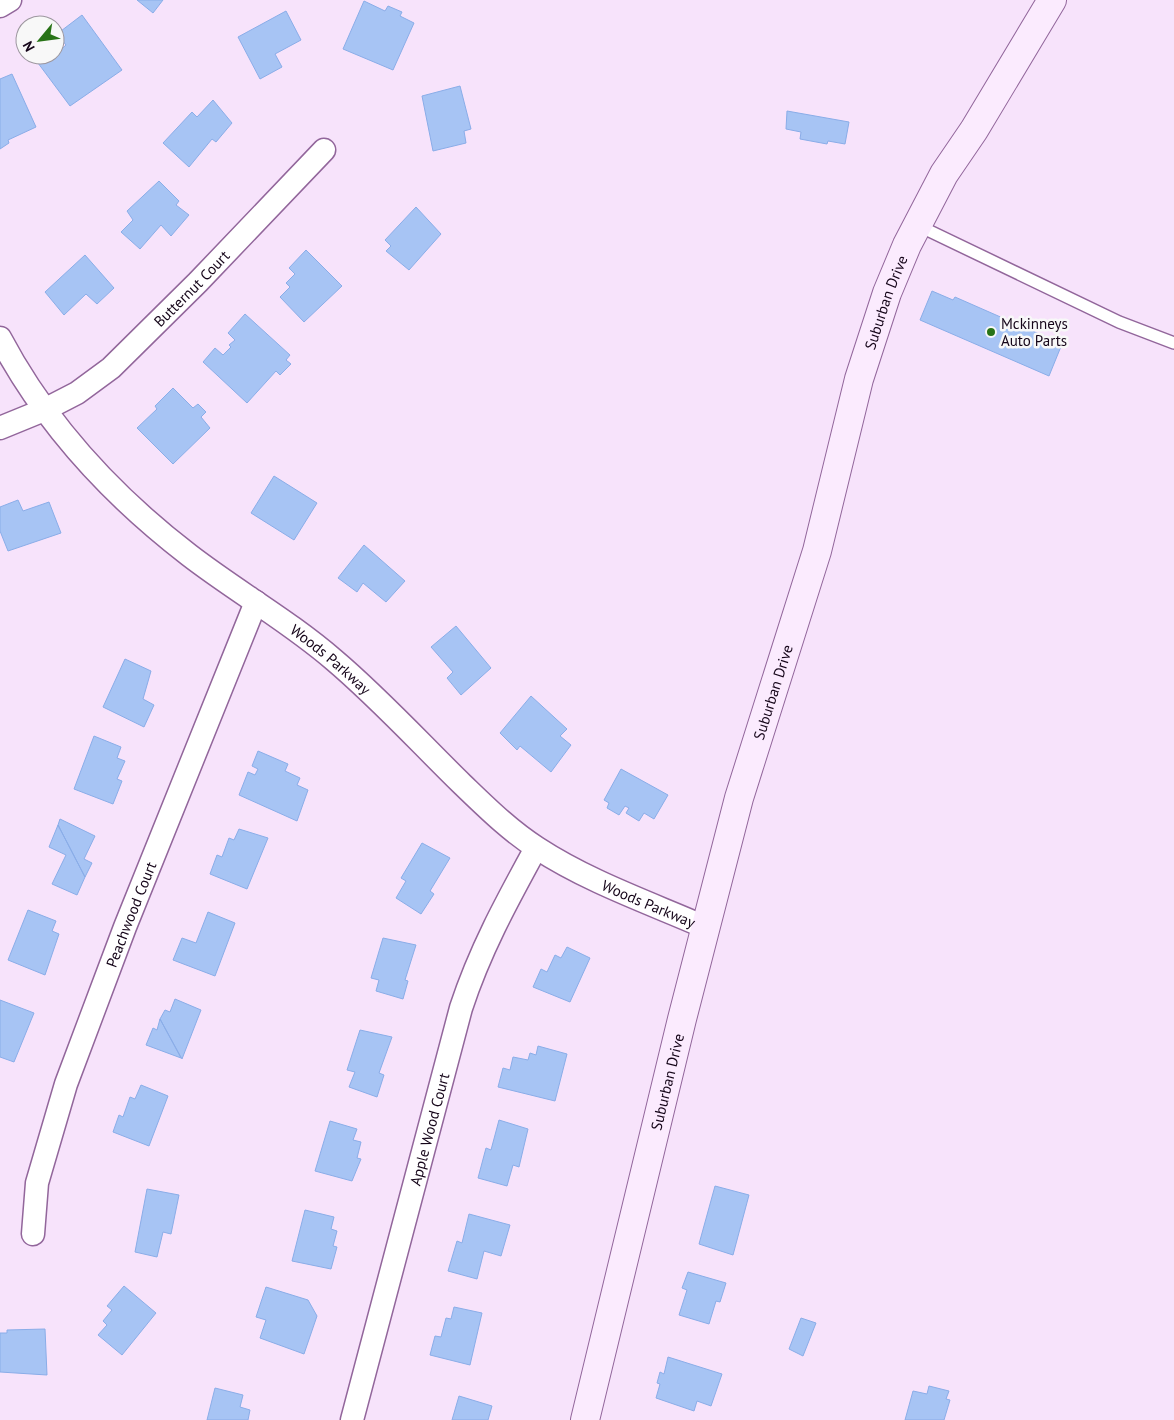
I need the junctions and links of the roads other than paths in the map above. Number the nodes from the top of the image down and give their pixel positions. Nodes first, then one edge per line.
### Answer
1 (10, 0) edge
2 (1052, 0) edge
3 (0, 6) edge
4 (324, 150) dead end
5 (917, 225) junction
6 (0, 338) edge
7 (1174, 343) edge
8 (44, 410) junction
9 (0, 428) edge
10 (256, 602) junction
11 (536, 848) junction
12 (707, 928) junction
13 (33, 1234) dead end
14 (352, 1420) edge
15 (584, 1420) edge

1 - 3 street
2 - 5 main road, Suburban Drive
4 - 8 street, Butternut Court
5 - 7 lane
5 - 12 main road, Suburban Drive
6 - 8 street, Woods Parkway
8 - 9 street, Butternut Court
8 - 10 street, Woods Parkway
10 - 11 street, Woods Parkway
10 - 13 street, Peachwood Court
11 - 12 street, Woods Parkway
11 - 14 street, Apple Wood Court
12 - 15 main road, Suburban Drive

